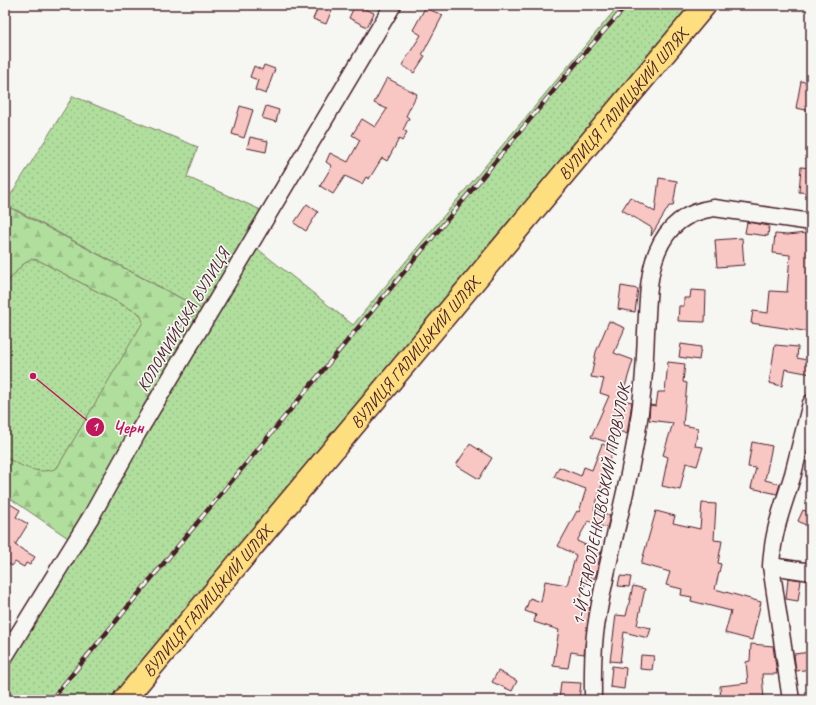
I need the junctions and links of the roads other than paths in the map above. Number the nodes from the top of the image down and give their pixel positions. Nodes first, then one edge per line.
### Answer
1 (393, 5) edge
2 (706, 5) edge
3 (811, 222) edge
4 (811, 403) edge
5 (772, 566) junction
6 (811, 572) edge
7 (5, 656) edge
8 (124, 700) edge
9 (593, 700) edge
10 (790, 700) edge

1 - 7 street, КОЛОМИЙСЬКА ВУЛИЦЯ
2 - 8 highway, ВУЛИЦЯ ГАЛИЦЬКИЙ ШЛЯХ
3 - 9 street, 1-Й СТАРОЛЕНКІВСЬКИЙ ПРОВУЛОК
4 - 5 street
5 - 6 street
5 - 10 street

